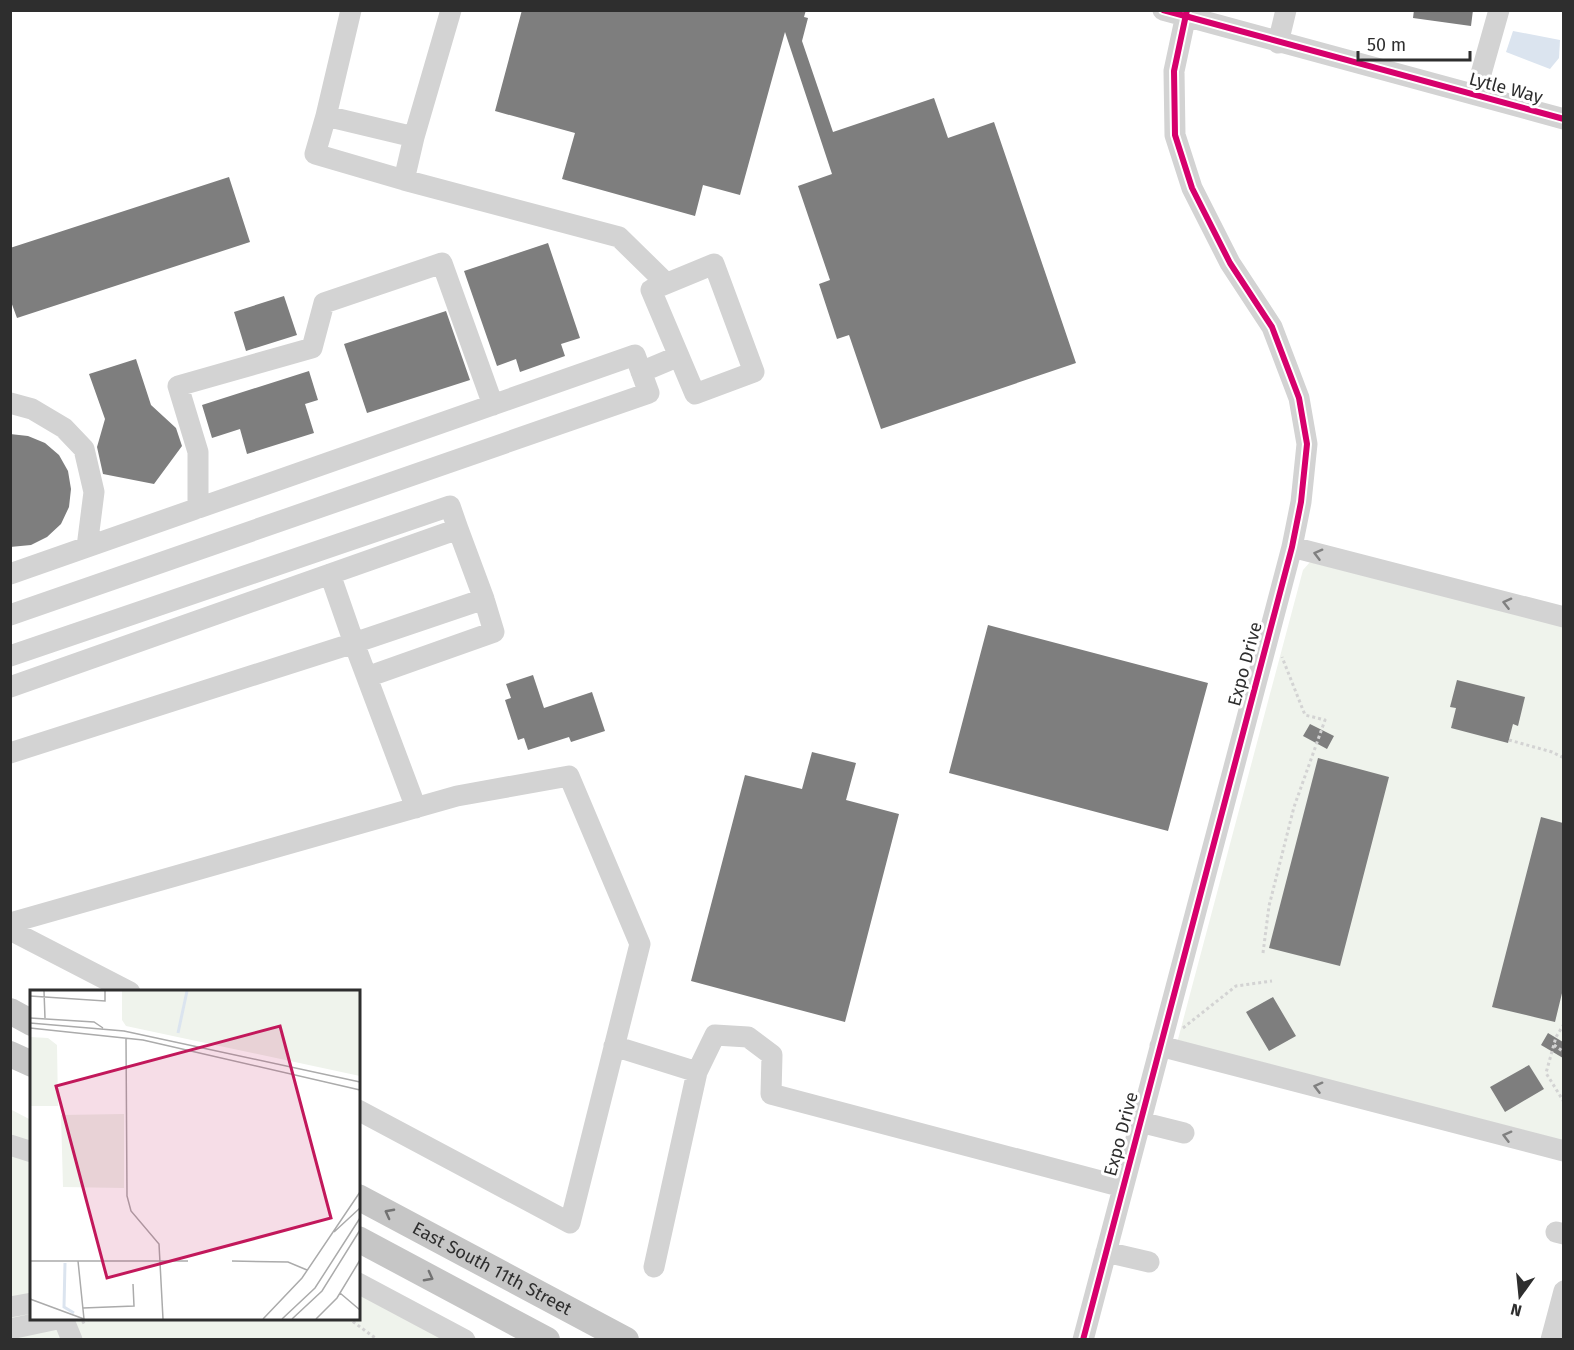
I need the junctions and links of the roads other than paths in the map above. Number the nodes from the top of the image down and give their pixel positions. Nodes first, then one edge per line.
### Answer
1 (351, 10) edge
2 (451, 10) edge
3 (1163, 10) edge
4 (1286, 10) edge
5 (1499, 10) edge
6 (1186, 14) edge
7 (1278, 43) junction
8 (1475, 95) junction
9 (327, 116) junction
10 (1563, 118) edge
11 (414, 136) junction
12 (404, 180) junction
13 (666, 283) junction
14 (679, 356) junction
15 (641, 372) junction
16 (10, 403) edge
17 (493, 405) junction
18 (198, 508) junction
19 (458, 529) junction
20 (87, 547) junction
21 (1292, 547) junction
22 (10, 574) edge
23 (330, 574) junction
24 (484, 599) junction
25 (10, 615) edge
26 (1563, 617) edge
27 (354, 643) junction
28 (10, 656) edge
29 (367, 677) junction
30 (10, 687) edge
31 (10, 753) edge
32 (416, 808) junction
33 (10, 923) edge
34 (10, 930) edge
35 (126, 990) edge
36 (10, 1011) edge
37 (30, 1022) edge
38 (615, 1046) junction
39 (1160, 1046) junction
40 (10, 1054) edge
41 (30, 1063) edge
42 (697, 1072) junction
43 (360, 1111) edge
44 (1140, 1122) junction
45 (1184, 1133) dead end
46 (10, 1145) edge
47 (30, 1151) edge
48 (1563, 1151) edge
49 (1123, 1187) junction
50 (360, 1198) edge
51 (360, 1240) edge
52 (1106, 1252) junction
53 (1149, 1263) dead end
54 (654, 1268) dead end
55 (360, 1284) edge
56 (1563, 1291) edge
57 (30, 1303) edge
58 (10, 1307) edge
59 (53, 1320) edge
60 (64, 1320) edge
61 (10, 1329) edge
62 (73, 1339) edge
63 (465, 1340) edge
64 (547, 1340) edge
65 (626, 1340) edge
66 (1083, 1340) edge
67 (1551, 1340) edge

1 - 9 street
2 - 11 street
3 - 6 street, Lytle Way
4 - 7 street
5 - 8 street
6 - 7 street, Lytle Way
6 - 21 street, Expo Drive
7 - 8 street, Lytle Way
8 - 10 street, Lytle Way
9 - 11 street
9 - 12 street
11 - 12 street
12 - 13 street
13 - 14 street
13 - 14 street
14 - 15 street
15 - 17 street
15 - 25 street
16 - 20 street
17 - 18 street
17 - 18 street
18 - 20 street
19 - 23 street
19 - 24 street
19 - 28 street
20 - 22 street
26 -> 21 street
21 - 39 street, Expo Drive
23 - 27 street
23 - 30 street
24 - 27 street
24 - 29 street
27 - 29 street
27 - 31 street
29 - 32 street
32 - 33 street
32 - 38 street
34 - 35 street
36 - 37 main road
38 - 42 street
38 - 43 street
39 - 44 street, Expo Drive
48 -> 39 street
40 - 41 main road
42 - 49 street
42 - 54 street
44 - 45 street
44 - 49 street, Expo Drive
46 - 47 street
49 - 52 street, Expo Drive
65 -> 50 main road, East South 11th Street
51 -> 64 main road, East South 11th Street
52 - 53 street
52 - 66 street, Expo Drive
55 - 63 street
56 - 67 street
57 - 58 street
59 - 61 street
60 - 62 street

